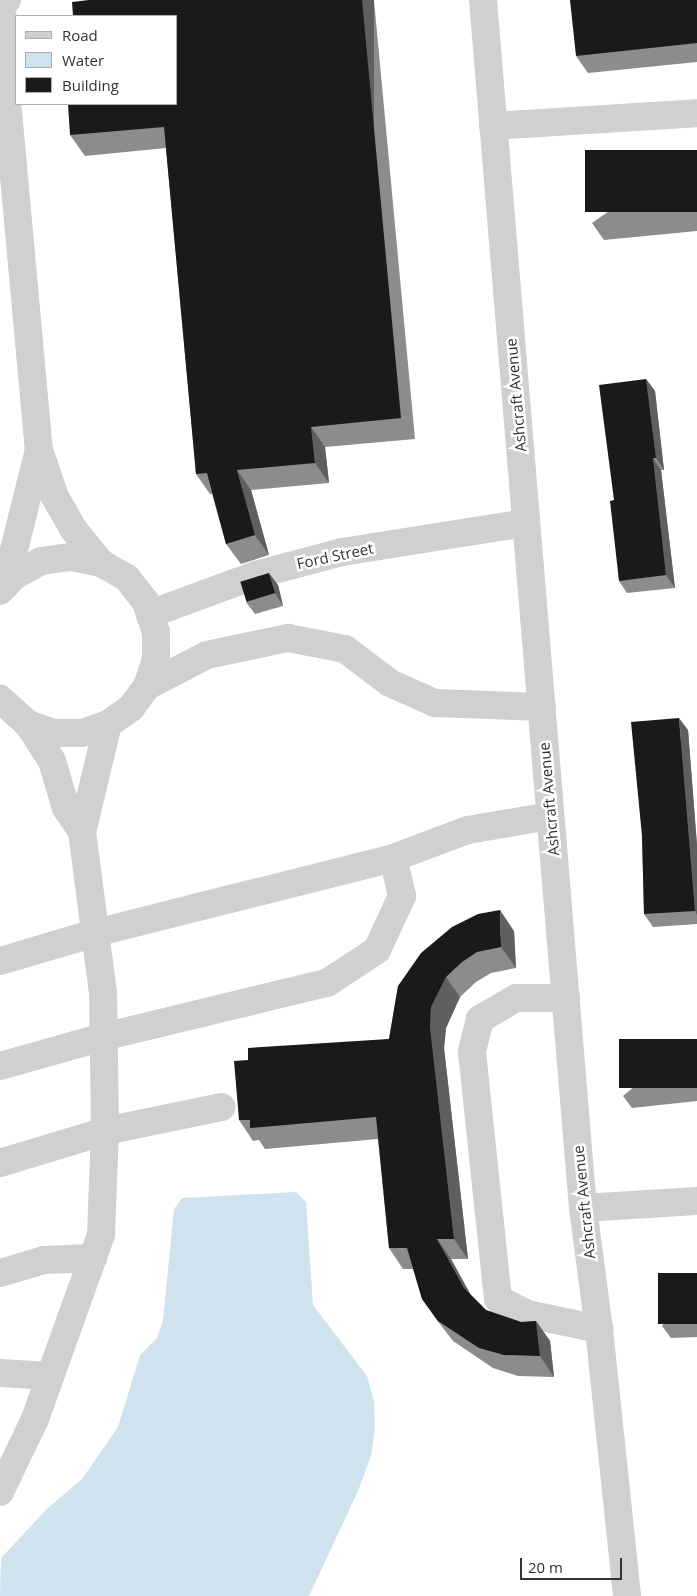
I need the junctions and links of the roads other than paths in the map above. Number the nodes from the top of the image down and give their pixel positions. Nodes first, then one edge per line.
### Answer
1 (7, 0) edge
2 (483, 0) edge
3 (2, 30) edge
4 (697, 113) edge
5 (493, 126) junction
6 (39, 450) junction
7 (526, 523) junction
8 (101, 563) junction
9 (2, 589) edge
10 (150, 614) junction
11 (147, 686) junction
12 (2, 704) edge
13 (542, 707) junction
14 (28, 724) junction
15 (108, 724) junction
16 (550, 816) junction
17 (82, 832) junction
18 (393, 858) junction
19 (95, 932) junction
20 (0, 961) edge
21 (566, 998) junction
22 (103, 1037) junction
23 (0, 1066) edge
24 (222, 1107) dead end
25 (105, 1131) junction
26 (0, 1163) edge
27 (697, 1201) edge
28 (583, 1208) junction
29 (93, 1258) junction
30 (0, 1273) edge
31 (599, 1329) junction
32 (0, 1373) edge
33 (50, 1376) junction
34 (0, 1492) edge
35 (627, 1596) edge

1 - 3 street
2 - 5 street, Ashcraft Avenue
3 - 6 street
4 - 5 street
5 - 7 street, Ashcraft Avenue
6 - 8 street
6 - 9 street
7 - 10 street, Ford Street
7 - 13 street, Ashcraft Avenue
8 - 9 street
8 - 10 street
10 - 11 street
11 - 13 street
11 - 15 street
12 - 14 street
13 - 16 street, Ashcraft Avenue
14 - 15 street
14 - 17 street
15 - 17 street
16 - 18 street
16 - 21 street, Ashcraft Avenue
17 - 19 street
18 - 19 street
18 - 22 street
19 - 20 street
19 - 22 street
21 - 28 street, Ashcraft Avenue
21 - 31 street
22 - 23 street
22 - 25 street
24 - 25 street
25 - 26 street
25 - 29 street
27 - 28 street
28 - 31 street, Ashcraft Avenue
29 - 30 street
29 - 33 street
31 - 35 street, Ashcraft Avenue
32 - 33 street
33 - 34 street

